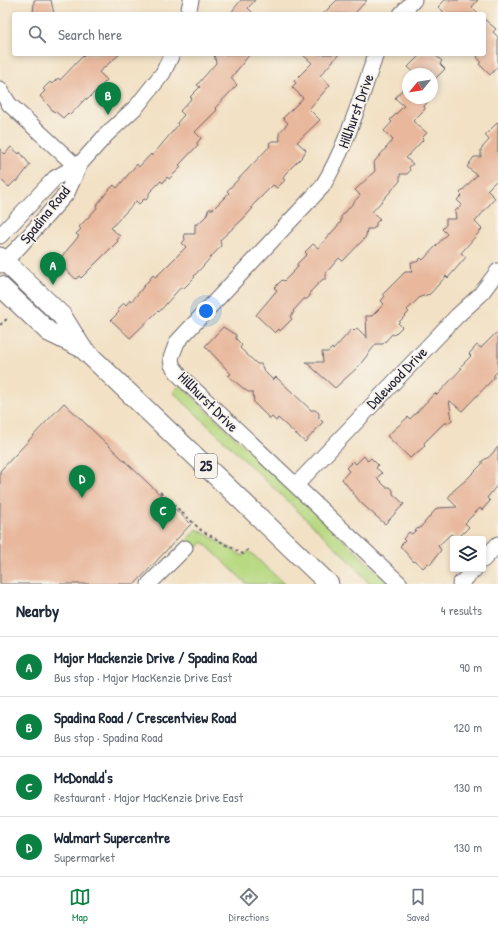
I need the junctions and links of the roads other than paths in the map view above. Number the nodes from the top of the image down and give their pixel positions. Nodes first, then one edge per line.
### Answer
1 (191, 0) edge
2 (414, 0) edge
3 (188, 12) edge
4 (403, 12) edge
5 (171, 56) edge
6 (375, 56) edge
7 (0, 89) edge
8 (78, 165) junction
9 (0, 236) edge
10 (1, 261) edge
11 (498, 271) edge
12 (0, 286) edge
13 (82, 348) junction
14 (296, 485) junction
15 (498, 544) edge
16 (185, 548) dead end
17 (486, 557) edge
18 (472, 572) edge
19 (149, 584) edge
20 (329, 584) edge
21 (400, 584) edge
22 (460, 584) edge

1 - 3 street
2 - 4 street
5 - 8 street, Spadina Road
6 - 14 street, Hillhurst Drive
7 - 8 street
8 - 9 street, Spadina Road
8 - 10 street, Spadina Road
10 - 13 main road, 25
11 - 14 street, Dalewood Drive
12 - 13 main road, 25
13 - 20 main road, 25
14 - 21 street, Hillhurst Drive
15 - 17 street
16 - 19 street
18 - 22 street

